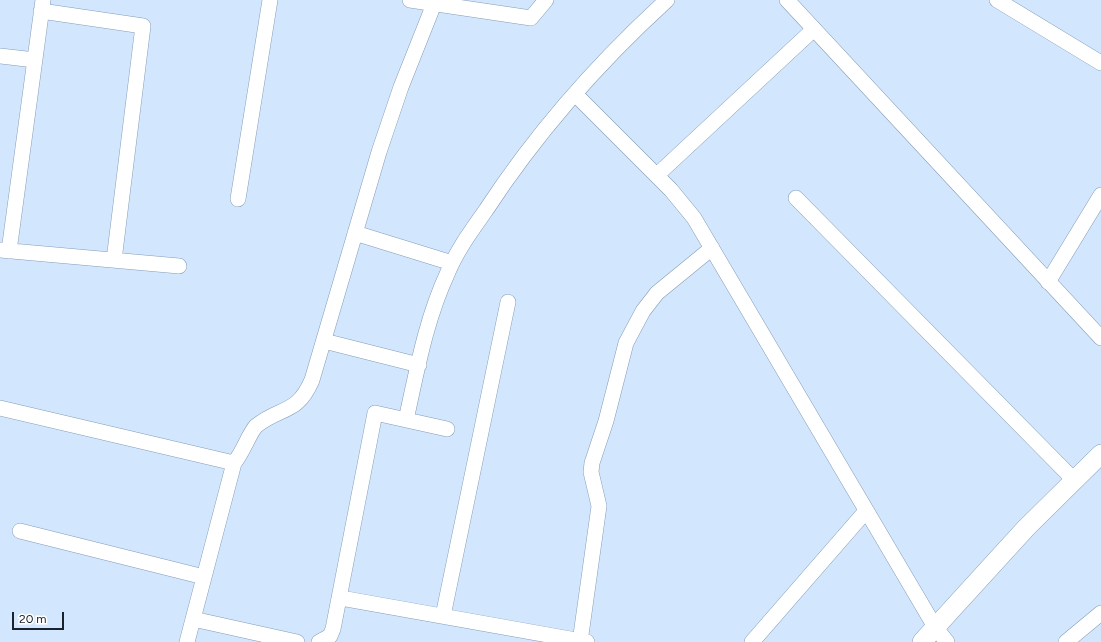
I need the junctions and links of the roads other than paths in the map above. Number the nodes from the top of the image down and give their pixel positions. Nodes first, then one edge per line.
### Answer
1 (270, 0) edge
2 (410, 0) edge
3 (546, 0) edge
4 (667, 0) edge
5 (787, 0) edge
6 (997, 0) edge
7 (434, 4) junction
8 (42, 6) edge
9 (814, 29) junction
10 (0, 56) edge
11 (35, 60) junction
12 (1101, 63) edge
13 (574, 94) junction
14 (657, 175) junction
15 (1101, 194) edge
16 (796, 198) dead end
17 (238, 200) dead end
18 (355, 233) junction
19 (712, 248) junction
20 (4, 251) edge
21 (114, 260) junction
22 (452, 263) junction
23 (179, 266) dead end
24 (1048, 282) junction
25 (508, 302) dead end
26 (1101, 338) edge
27 (324, 341) junction
28 (419, 365) junction
29 (0, 408) edge
30 (406, 420) junction
31 (447, 429) dead end
32 (1101, 454) edge
33 (234, 463) junction
34 (1074, 480) junction
35 (866, 511) junction
36 (20, 531) dead end
37 (204, 577) junction
38 (341, 598) junction
39 (1101, 613) edge
40 (443, 616) junction
41 (193, 619) junction
42 (935, 627) junction
43 (187, 642) edge
44 (297, 642) edge
45 (319, 642) edge
46 (583, 642) edge
47 (752, 642) edge
48 (922, 642) edge
49 (947, 642) edge
50 (1066, 642) edge

1 - 17 street
2 - 7 street
3 - 7 street
4 - 13 street
5 - 9 street
6 - 12 street
7 - 18 street
8 - 11 street
8 - 21 street
9 - 14 street
9 - 24 street
10 - 11 street
11 - 20 street
13 - 14 street
13 - 22 street
14 - 19 street
15 - 24 street
16 - 34 street
18 - 22 street
18 - 27 street
19 - 35 street
19 - 46 street
20 - 21 street
21 - 23 street
22 - 28 street
24 - 26 street
25 - 40 street
27 - 28 street
27 - 33 street
28 - 30 street
29 - 33 street
30 - 31 street
30 - 38 street
32 - 34 street
33 - 37 street
34 - 42 street
35 - 42 street
35 - 47 street
36 - 37 street
37 - 41 street
38 - 40 street
38 - 45 street
39 - 50 street
40 - 46 street
41 - 43 street
41 - 44 street
42 - 48 street
42 - 49 street

